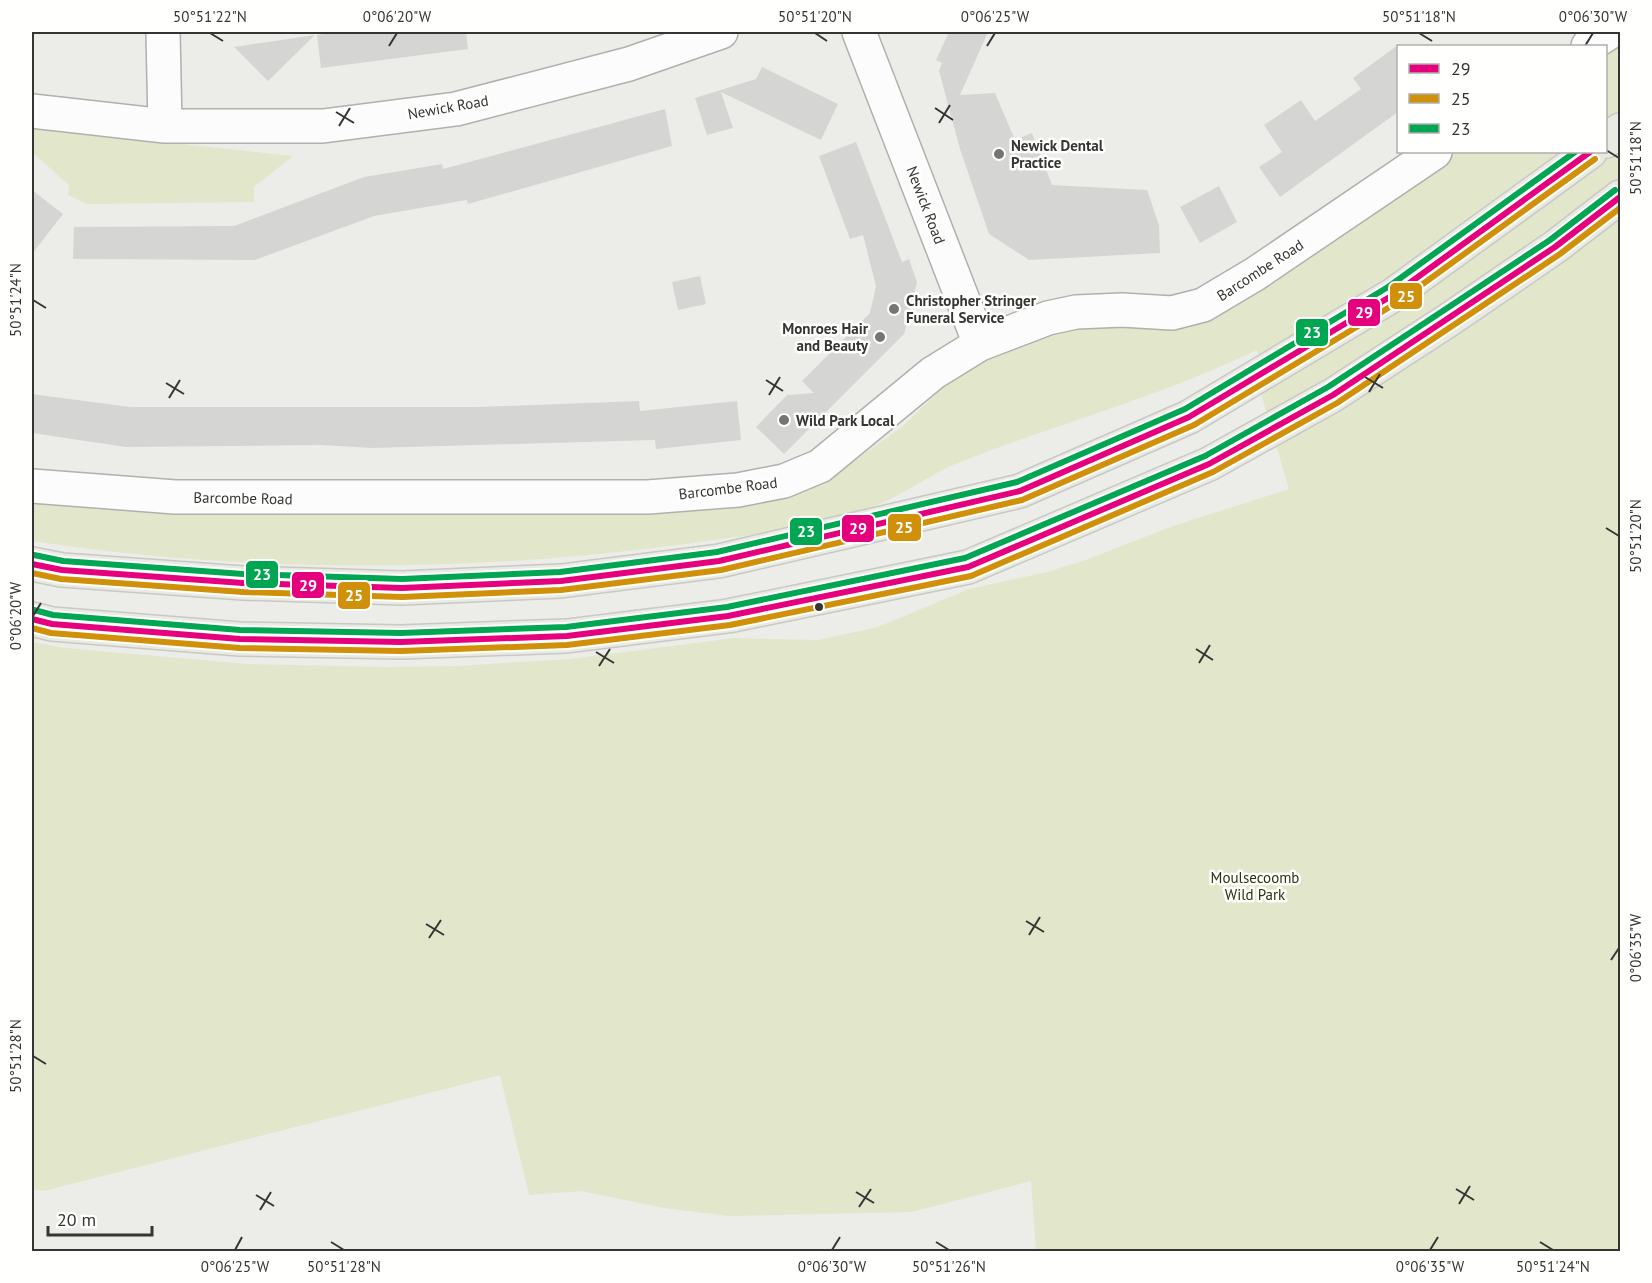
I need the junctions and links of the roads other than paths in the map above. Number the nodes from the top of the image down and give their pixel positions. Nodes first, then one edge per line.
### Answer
1 (163, 32) edge
2 (721, 32) edge
3 (859, 32) edge
4 (1610, 32) edge
5 (1590, 45) edge
6 (32, 111) edge
7 (165, 126) junction
8 (1620, 130) edge
9 (1607, 140) edge
10 (1434, 153) edge
11 (1589, 153) edge
12 (1620, 197) edge
13 (980, 344) junction
14 (32, 486) edge
15 (32, 564) edge
16 (32, 620) edge

1 - 7 street
2 - 7 street, Newick Road
3 - 13 street, Newick Road
4 - 5 street
6 - 7 street, Newick Road
8 - 9 main road
10 - 13 street, Barcombe Road
11 - 15 main road
12 - 16 main road
13 - 14 street, Barcombe Road

